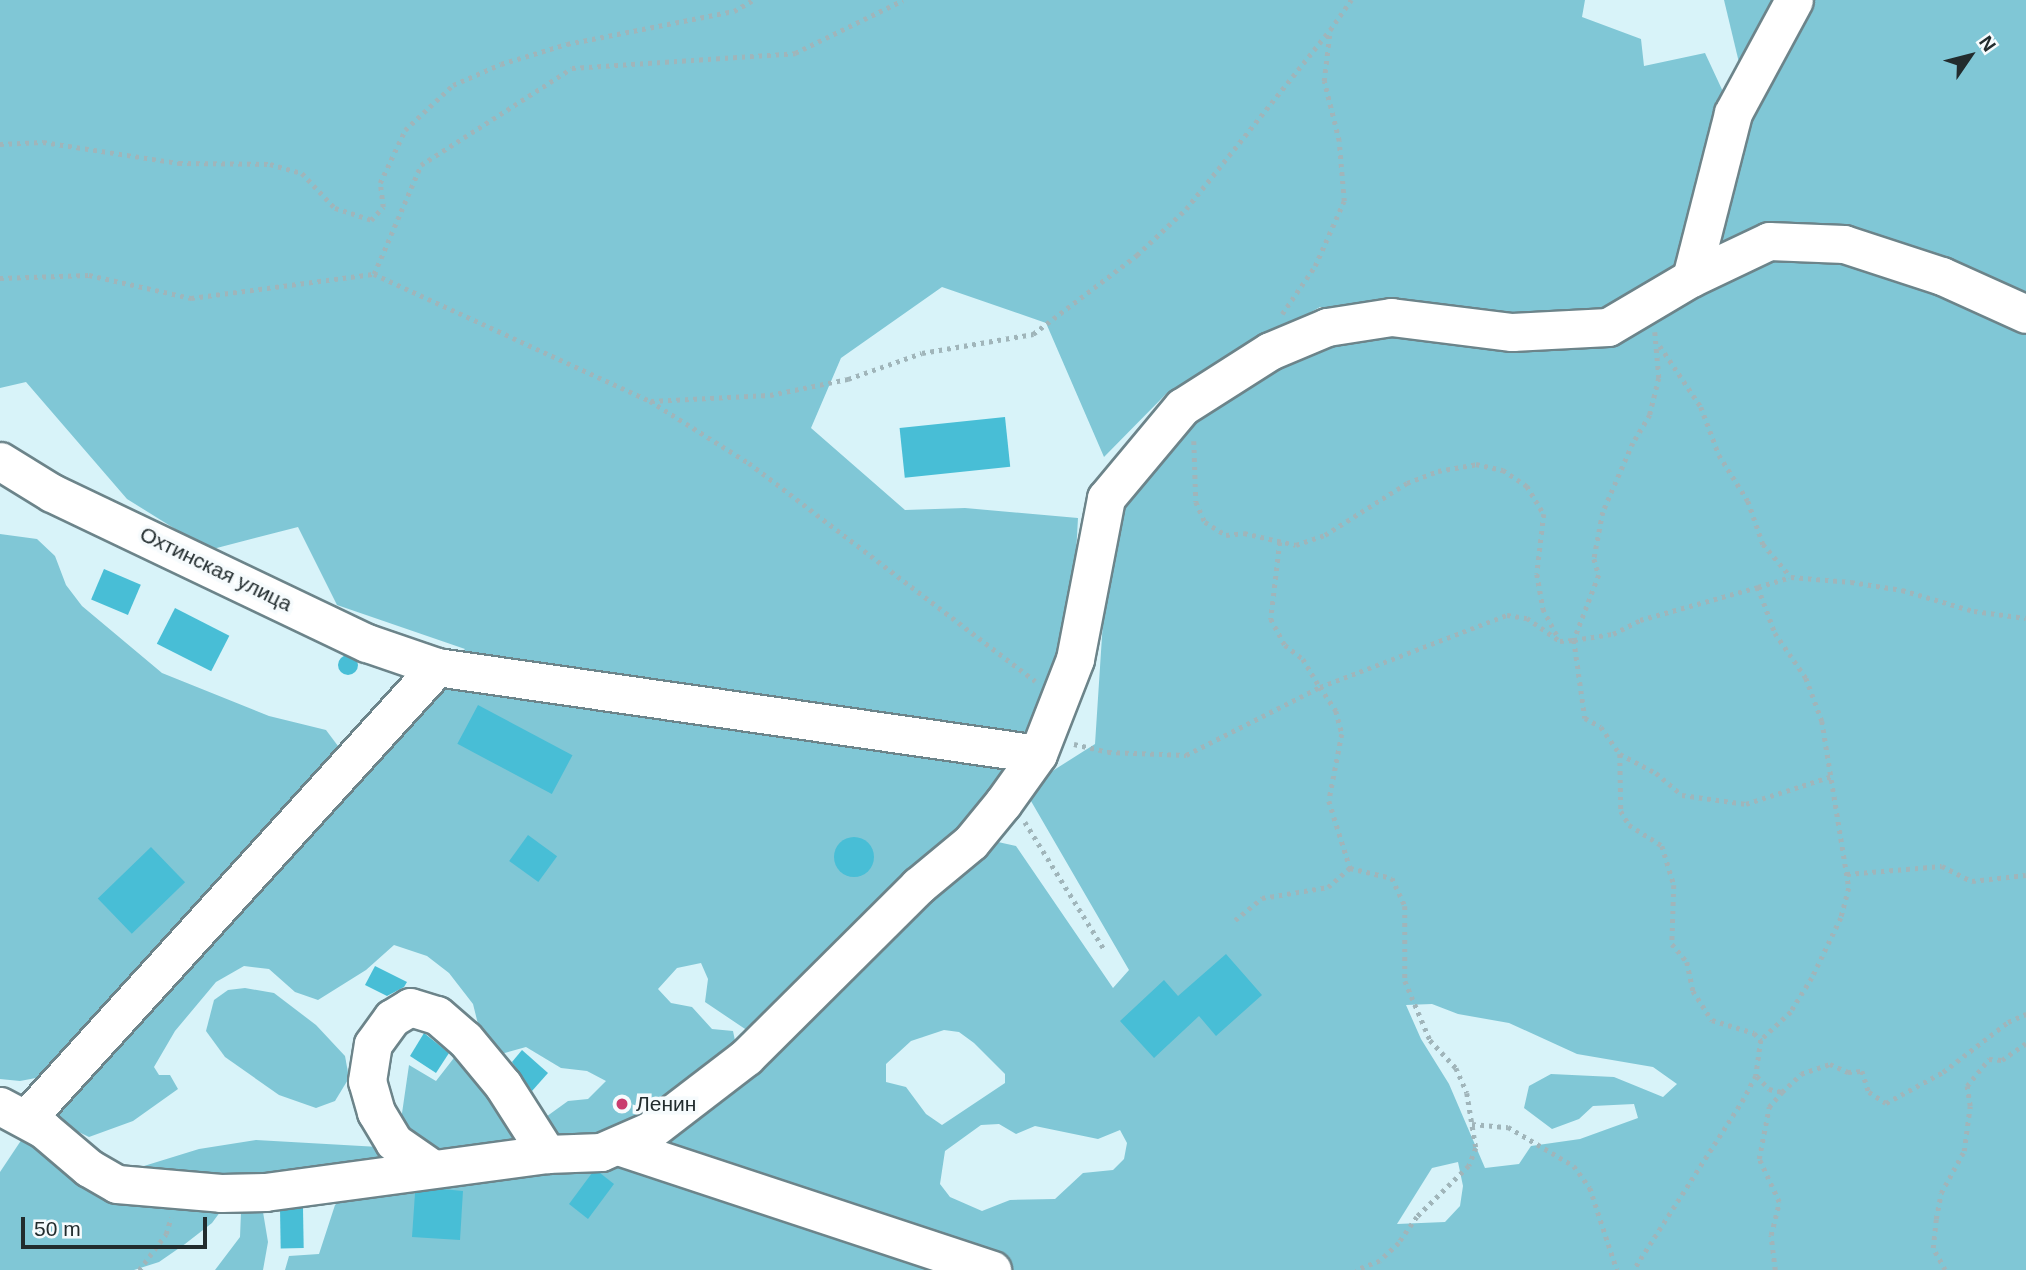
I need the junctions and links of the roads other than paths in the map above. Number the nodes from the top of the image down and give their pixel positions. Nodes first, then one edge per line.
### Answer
1 (1794, 0) edge
2 (1691, 278) junction
3 (2026, 314) edge
4 (0, 461) edge
5 (437, 667) junction
6 (1042, 744) junction
7 (13, 1113) edge
8 (621, 1147) junction
9 (547, 1154) junction
10 (430, 1167) junction
11 (992, 1270) edge

1 - 2 street
2 - 3 street
2 - 6 street
4 - 5 street, Охтинская улица
5 - 6 street, Охтинская улица
5 - 7 street
6 - 8 street
7 - 10 street
8 - 9 street
8 - 11 street
9 - 10 street
9 - 10 street

